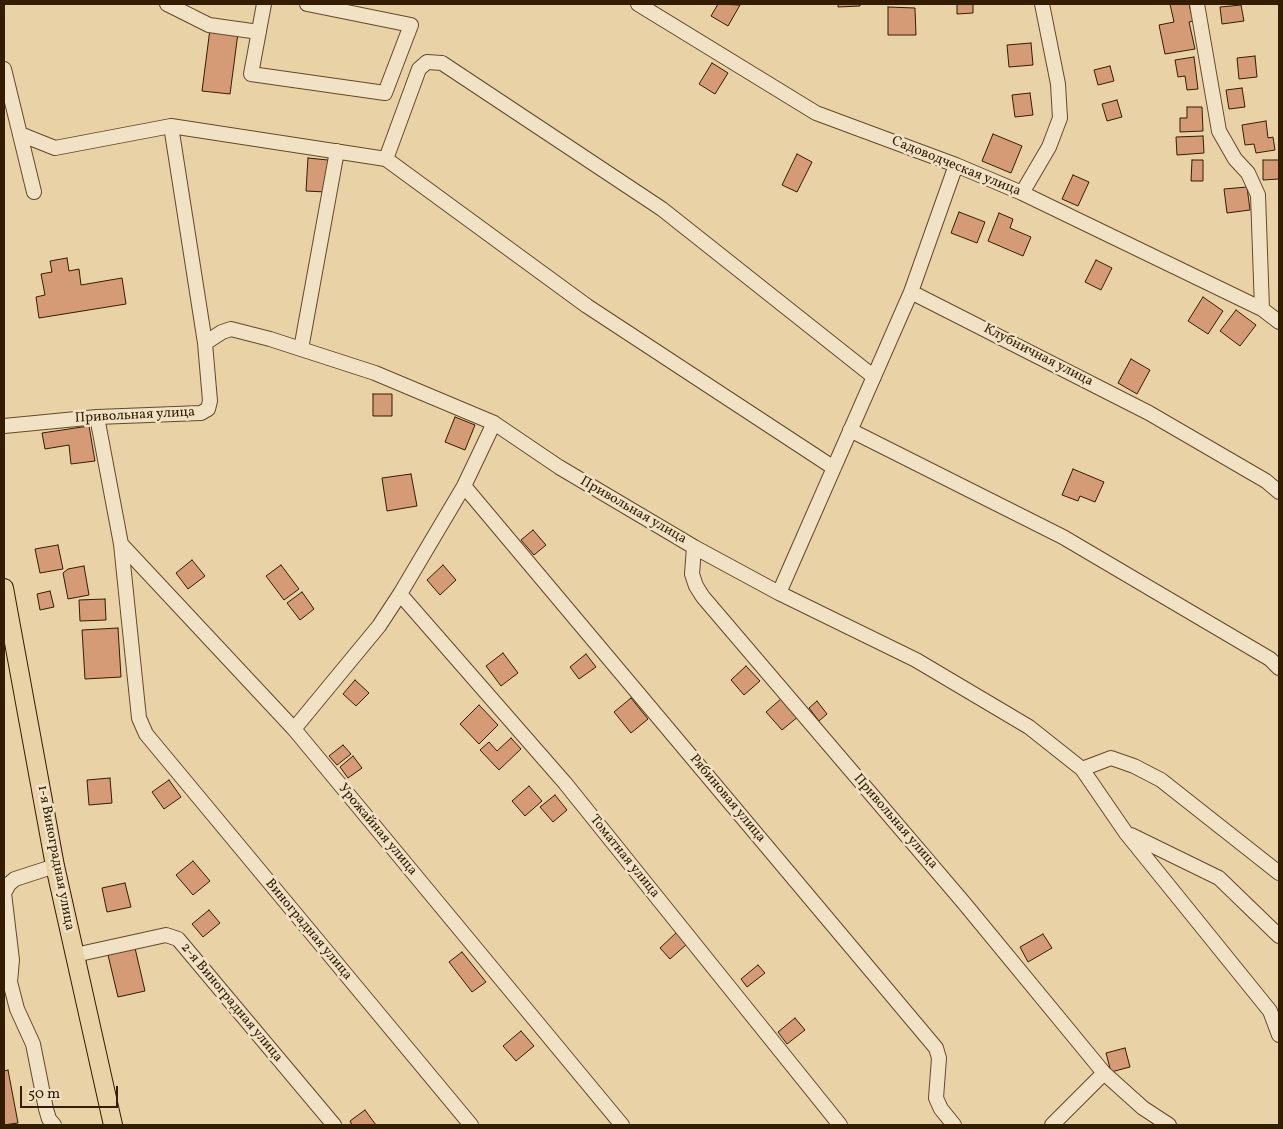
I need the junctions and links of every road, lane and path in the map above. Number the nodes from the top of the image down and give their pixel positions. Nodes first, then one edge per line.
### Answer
1 (167, 4) edge
2 (264, 4) edge
3 (307, 4) edge
4 (638, 4) edge
5 (1042, 4) edge
6 (1197, 4) edge
7 (259, 32) junction
8 (4, 69) edge
9 (171, 126) junction
10 (20, 134) junction
11 (338, 151) junction
12 (386, 159) junction
13 (956, 165) junction
14 (34, 192) dead end
15 (1022, 193) junction
16 (911, 292) junction
17 (1262, 309) junction
18 (1279, 322) edge
19 (205, 343) junction
20 (301, 349) junction
21 (874, 376) junction
22 (97, 417) junction
23 (494, 423) junction
24 (4, 426) edge
25 (850, 430) junction
26 (834, 468) junction
27 (464, 486) junction
28 (1279, 492) edge
29 (121, 544) junction
30 (694, 547) junction
31 (4, 588) edge
32 (779, 593) junction
33 (400, 594) junction
34 (1279, 668) edge
35 (294, 729) junction
36 (1082, 769) junction
37 (1126, 833) junction
38 (55, 866) junction
39 (1279, 873) edge
40 (1279, 936) edge
41 (75, 955) junction
42 (1279, 1036) edge
43 (1104, 1073) junction
44 (54, 1125) edge
45 (113, 1125) edge
46 (334, 1125) edge
47 (471, 1125) edge
48 (622, 1125) edge
49 (840, 1125) edge
50 (954, 1125) edge
51 (1052, 1125) edge
52 (1169, 1125) edge

1 - 7 street
2 - 7 street
3 - 7 street
4 - 13 street, Садоводческая улица
5 - 15 street
6 - 17 street
8 - 10 street
9 - 10 street
9 - 11 street
9 - 19 street
10 - 14 street
11 - 12 street
11 - 20 street
12 - 21 street
12 - 26 street
13 - 15 street, Садоводческая улица
13 - 16 street
15 - 17 street, Садоводческая улица
16 - 21 street
16 - 28 street, Клубничная улица
17 - 18 street, Садоводческая улица
19 - 20 street, Привольная улица
19 - 22 street, Привольная улица
20 - 23 street, Привольная улица
21 - 25 street
22 - 24 street, Привольная улица
22 - 29 street
23 - 27 street
23 - 30 street, Привольная улица
25 - 26 street
25 - 34 street
26 - 32 street
27 - 33 street
27 - 50 street, Рябиновая улица
29 - 35 street, Урожайная улица
29 - 47 street, Виноградная улица
30 - 32 street
30 - 43 street, Привольная улица
31 - 38 main road, 1-я Виноградная улица
32 - 36 street
33 - 35 street
33 - 49 street, Томатная улица
35 - 48 street, Урожайная улица
36 - 37 street
36 - 39 street
37 - 40 street
37 - 42 street
38 - 41 main road, 1-я Виноградная улица
38 - 44 street
41 - 45 main road, 1-я Виноградная улица
41 - 46 street, 2-я Виноградная улица
43 - 51 street
43 - 52 street, Привольная улица

